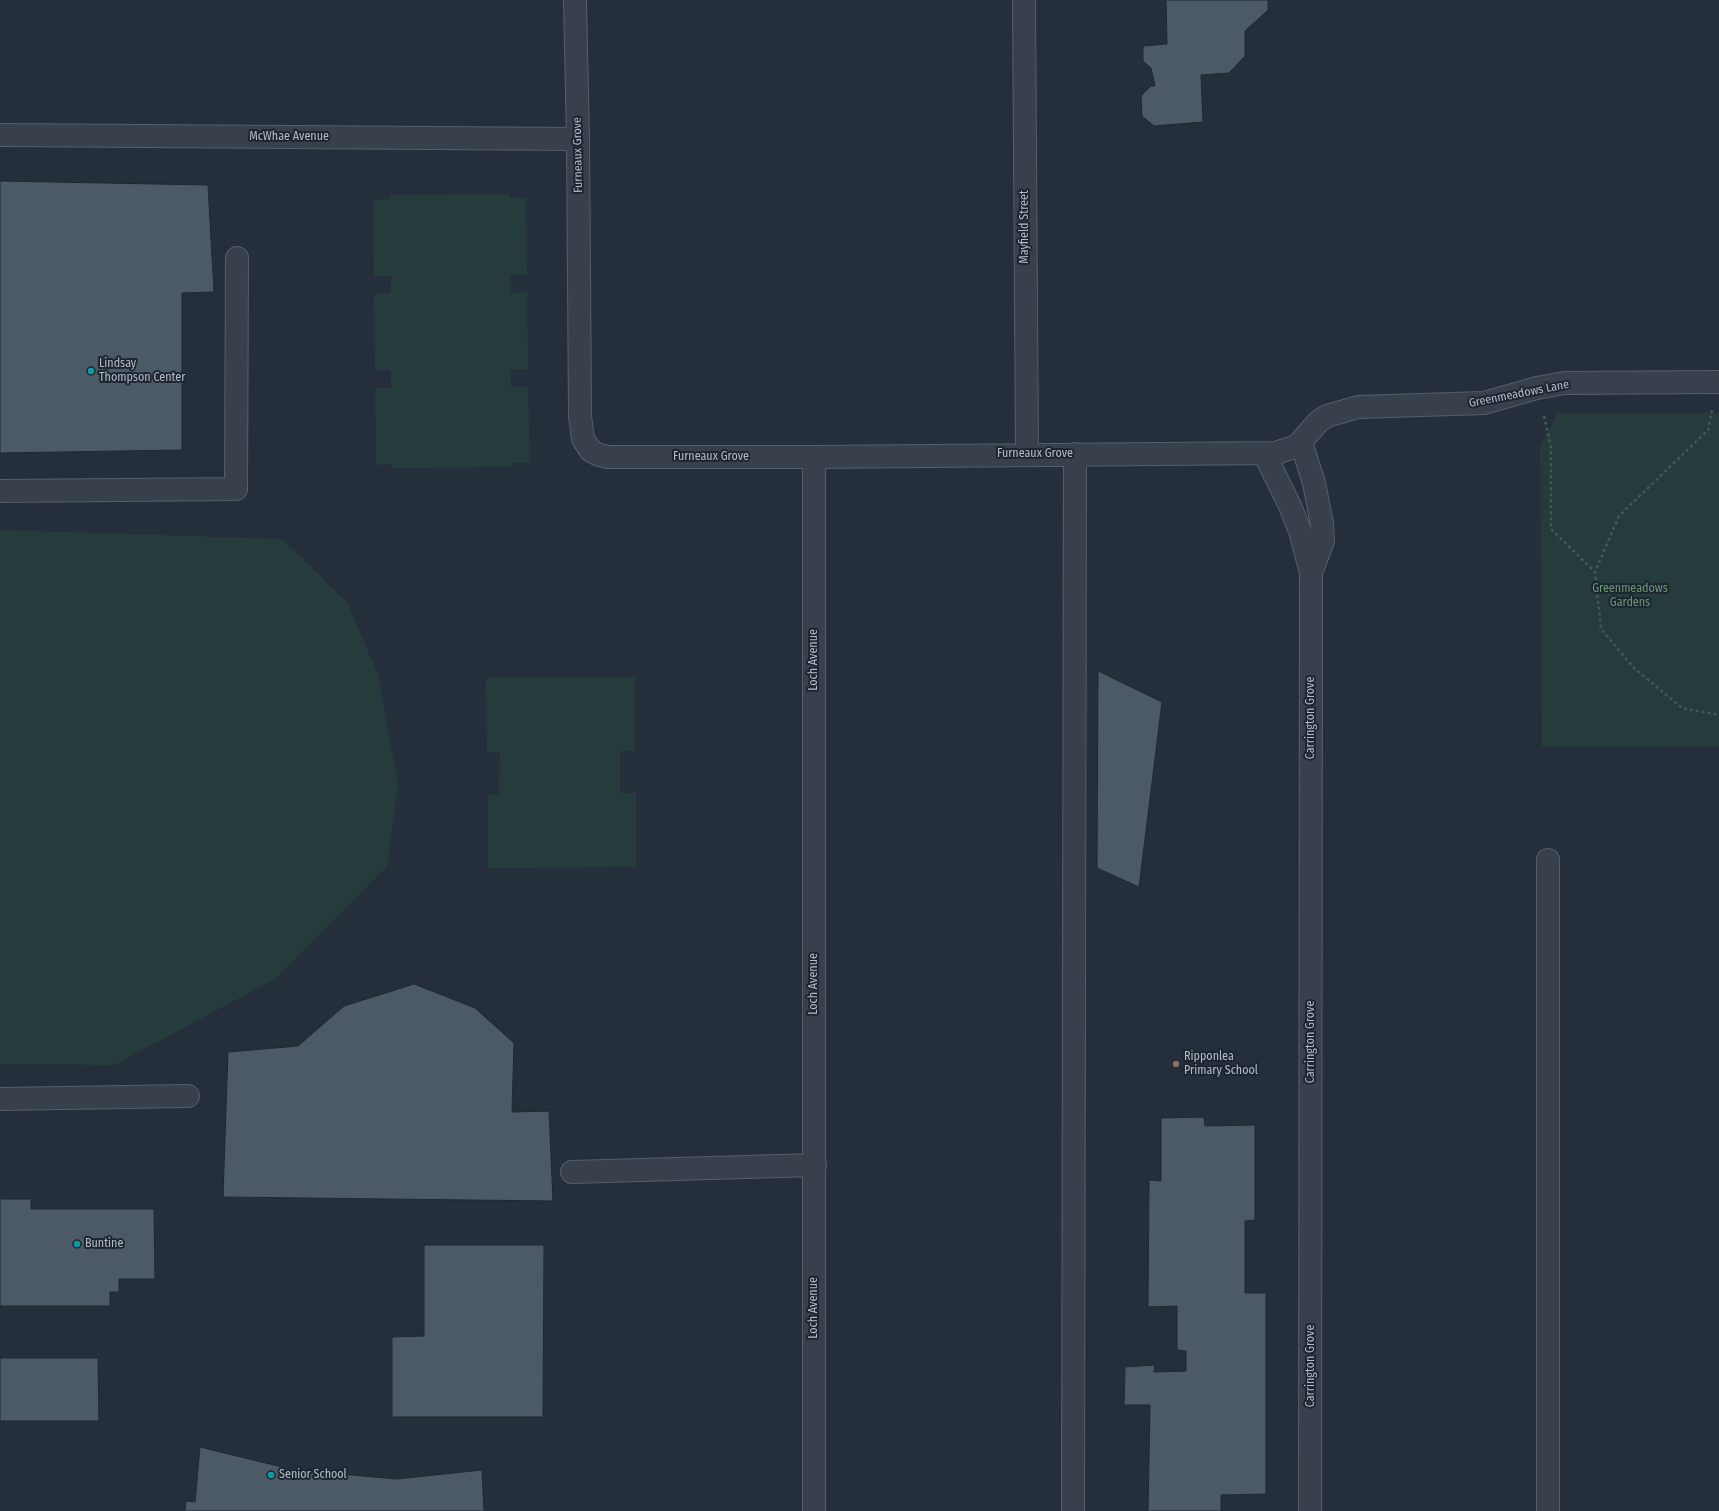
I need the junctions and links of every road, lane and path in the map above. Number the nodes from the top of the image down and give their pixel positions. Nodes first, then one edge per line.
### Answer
1 (576, 0) edge
2 (1024, 0) edge
3 (0, 135) edge
4 (578, 139) junction
5 (237, 258) dead end
6 (1719, 382) edge
7 (1537, 388) junction
8 (1293, 446) junction
9 (1264, 453) junction
10 (1027, 454) junction
11 (1075, 454) junction
12 (814, 457) junction
13 (0, 490) edge
14 (1595, 572) junction
15 (1311, 573) junction
16 (1719, 715) edge
17 (1548, 860) dead end
18 (188, 1096) dead end
19 (0, 1099) edge
20 (815, 1165) junction
21 (572, 1172) dead end
22 (814, 1511) edge
23 (1073, 1511) edge
24 (1310, 1511) edge
25 (1548, 1511) edge

1 - 4 street, Furneaux Grove
2 - 10 street, Mayfield Street
3 - 4 street, McWhae Avenue
4 - 12 street, Furneaux Grove
5 - 13 street
6 - 7 street, Greenmeadows Lane
6 - 14 path
7 - 8 street, Greenmeadows Lane
7 - 14 path
8 - 9 street, Furneaux Grove
8 - 15 street, Carrington Grove
9 - 11 street, Furneaux Grove
9 - 15 street, Carrington Grove
10 - 11 street, Furneaux Grove
10 - 12 street, Furneaux Grove
11 - 23 street
12 - 20 street, Loch Avenue
14 - 16 path
15 - 24 street, Carrington Grove
17 - 25 street
18 - 19 street
20 - 21 street
20 - 22 street, Loch Avenue

